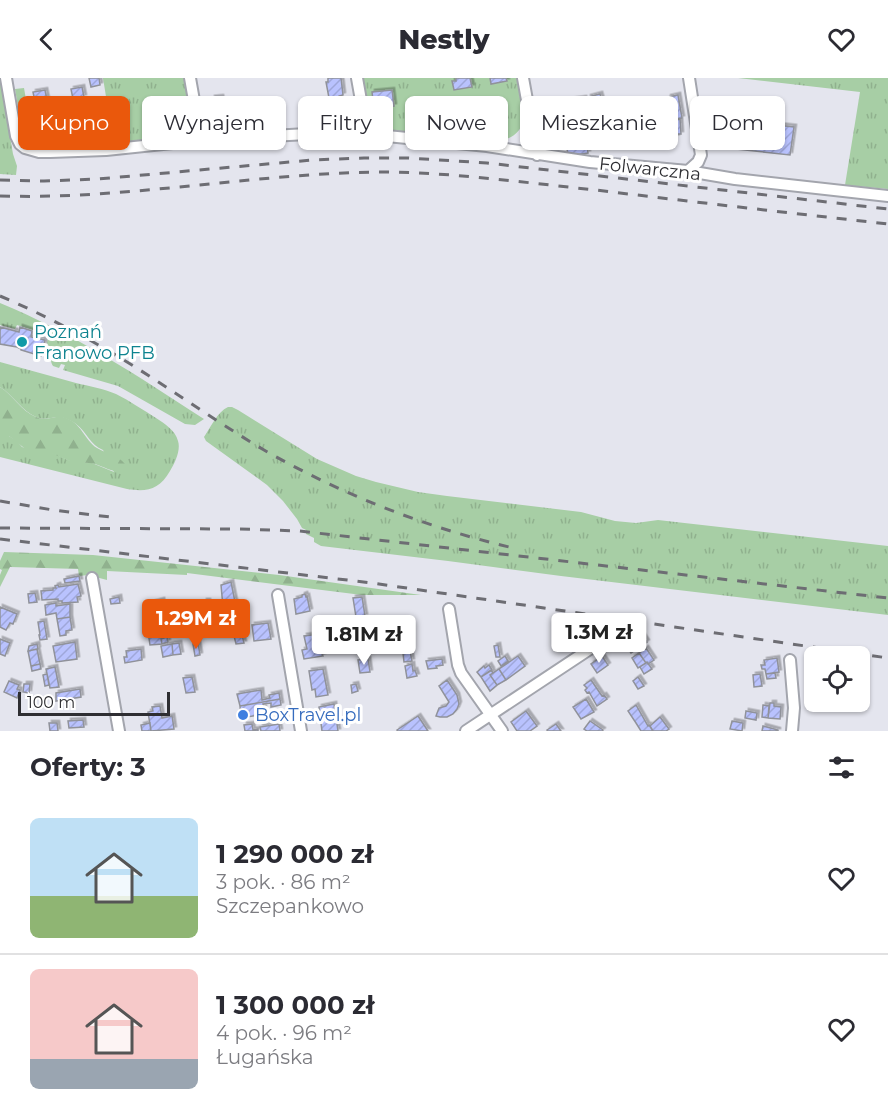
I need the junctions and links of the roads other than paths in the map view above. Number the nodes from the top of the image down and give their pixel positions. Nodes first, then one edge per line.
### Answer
1 (6, 78) edge
2 (190, 78) edge
3 (357, 78) edge
4 (523, 78) edge
5 (689, 78) edge
6 (193, 96) edge
7 (360, 96) edge
8 (393, 137) edge
9 (142, 146) edge
10 (537, 155) junction
11 (688, 171) junction
12 (888, 196) edge
13 (92, 578) dead end
14 (278, 595) dead end
15 (449, 609) dead end
16 (622, 627) dead end
17 (790, 660) dead end
18 (490, 714) junction
19 (119, 731) edge
20 (301, 731) edge
21 (466, 731) edge
22 (502, 731) edge
23 (792, 731) edge

1 - 9 street, Folwarczna
2 - 6 street
3 - 7 street
4 - 10 street
5 - 11 street
8 - 10 street, Folwarczna
10 - 11 street, Folwarczna
11 - 12 street, Folwarczna
13 - 19 street
14 - 20 street
15 - 18 street
16 - 18 street
17 - 23 street
18 - 21 street
18 - 22 street

